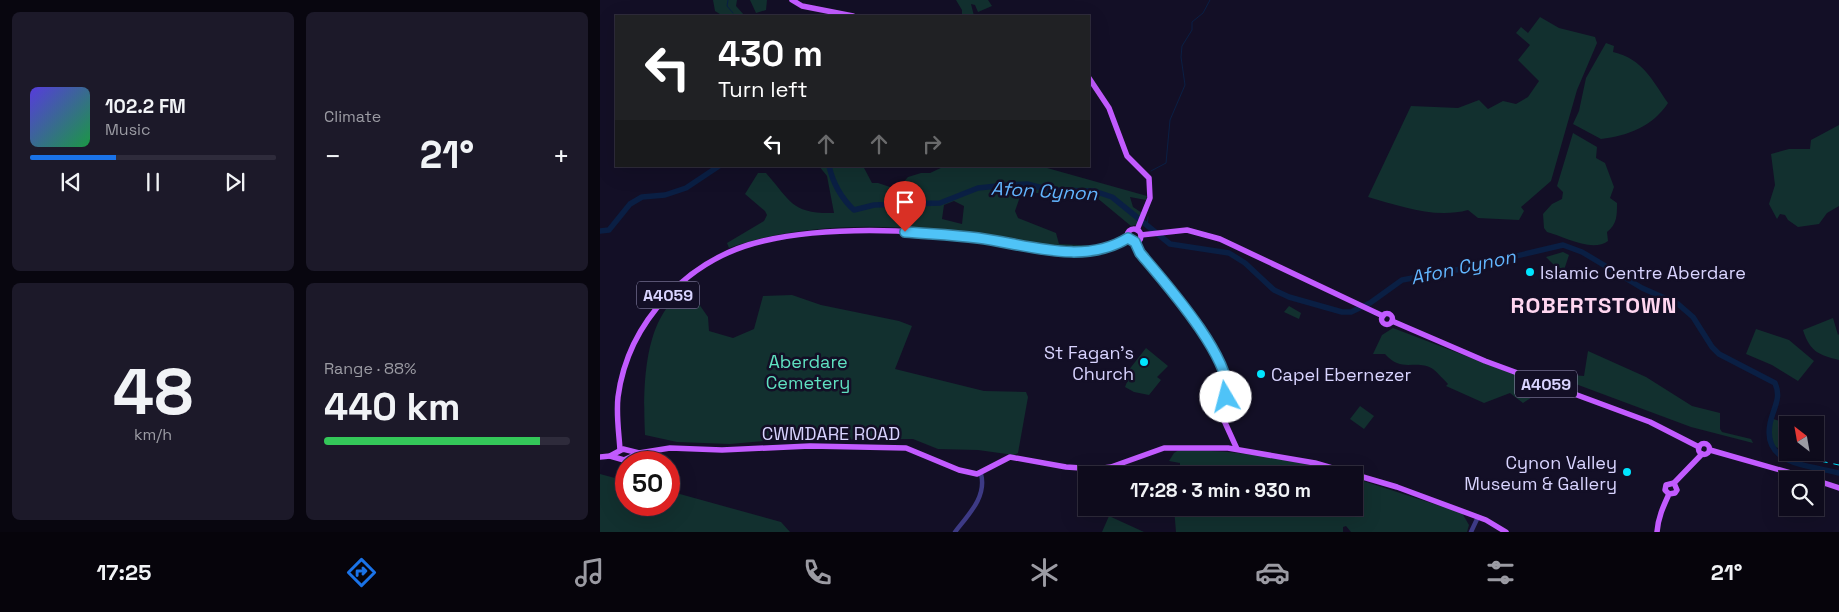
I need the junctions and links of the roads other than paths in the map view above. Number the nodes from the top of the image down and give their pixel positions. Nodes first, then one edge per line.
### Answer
1 (794, 1) edge
2 (848, 15) edge
3 (1090, 80) edge
4 (1138, 228) junction
5 (1141, 236) junction
6 (1128, 238) junction
7 (1135, 242) junction
8 (621, 439) junction
9 (1699, 447) junction
10 (1237, 448) junction
11 (1710, 450) junction
12 (619, 451) edge
13 (627, 451) edge
14 (651, 451) edge
15 (615, 454) edge
16 (1702, 454) junction
17 (600, 456) edge
18 (1784, 471) edge
19 (981, 474) junction
20 (1674, 483) junction
21 (1824, 483) edge
22 (1839, 488) edge
23 (1669, 494) junction
24 (1478, 517) junction
25 (955, 532) edge
26 (1471, 532) edge
27 (1506, 532) edge
28 (1657, 532) edge

1 - 2 main road
3 - 4 main road
4 - 5 main road
4 - 6 main road
5 - 7 main road
5 - 9 main road, A4059
6 - 7 main road
6 - 8 main road, A4059
7 - 10 main road
8 - 12 main road, A4059
8 - 13 main road, A4059
9 - 11 main road
9 - 16 main road
10 - 19 main road
10 - 24 main road
11 - 16 main road
11 - 18 main road
14 - 19 main road, CWMDARE ROAD
15 - 17 main road
16 - 20 main road
19 - 25 street
20 - 23 main road
20 - 23 main road
21 - 22 main road
23 - 28 main road
24 - 26 street
24 - 27 main road

